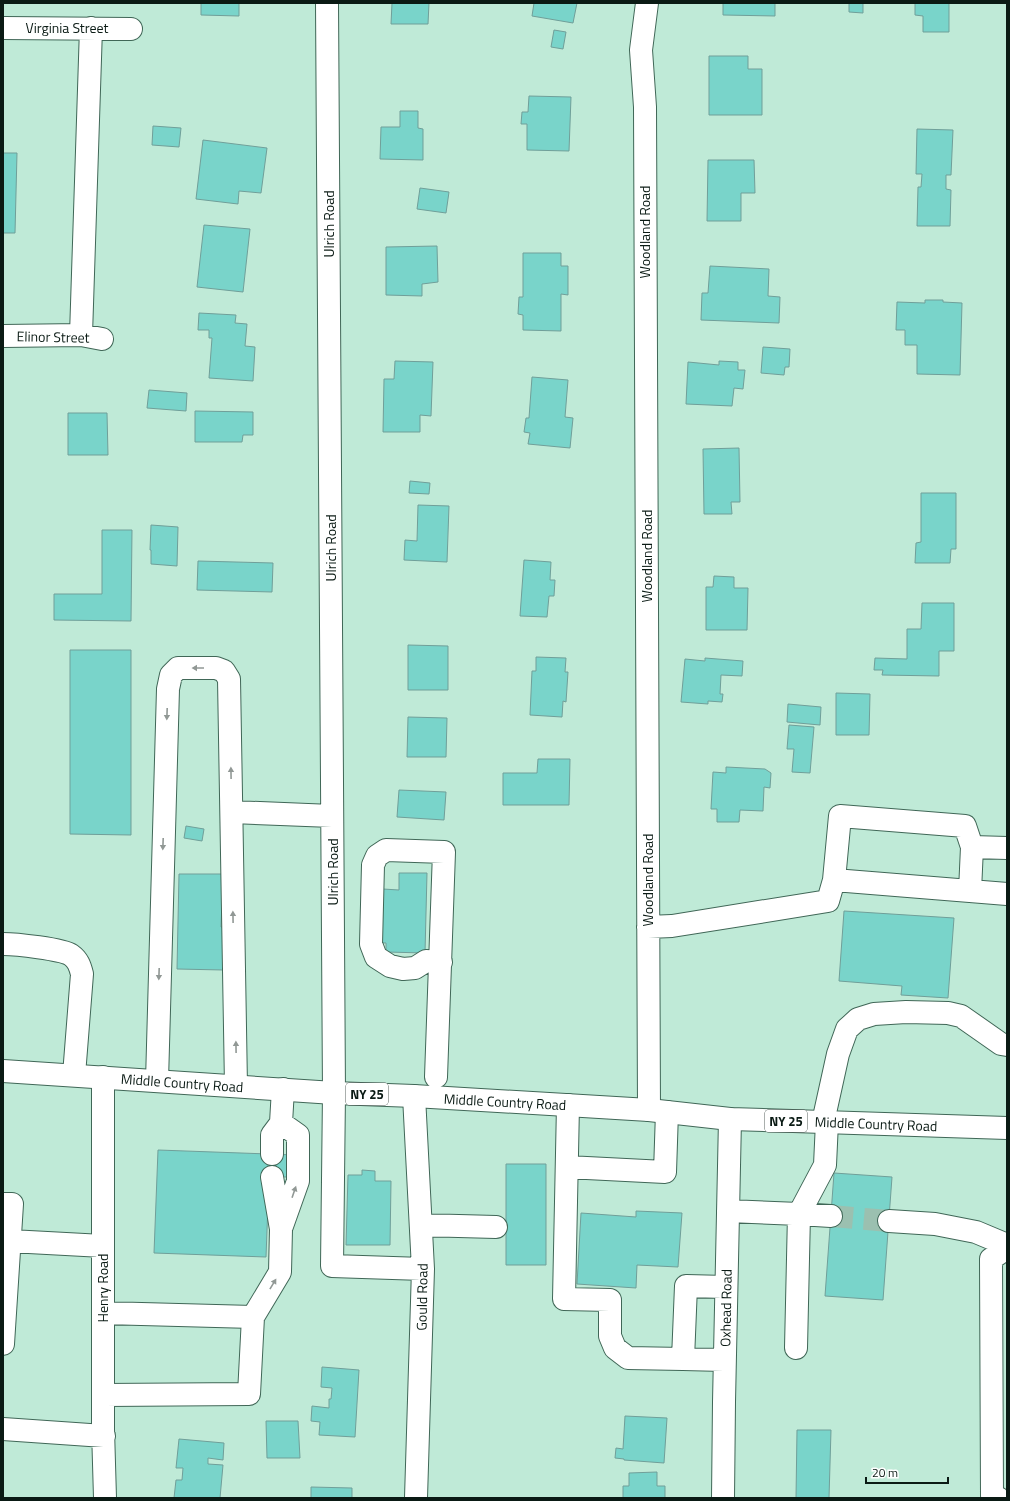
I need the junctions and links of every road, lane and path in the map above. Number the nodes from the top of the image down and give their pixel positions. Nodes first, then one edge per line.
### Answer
1 (327, 3) edge
2 (647, 3) edge
3 (3, 28) edge
4 (91, 28) junction
5 (131, 29) dead end
6 (3, 336) edge
7 (232, 812) junction
8 (332, 816) junction
9 (972, 846) junction
10 (1007, 848) edge
11 (834, 880) junction
12 (970, 891) junction
13 (1007, 894) edge
14 (648, 927) junction
15 (3, 944) edge
16 (441, 962) junction
17 (1007, 1045) edge
18 (3, 1071) edge
19 (74, 1075) junction
20 (103, 1077) junction
21 (436, 1077) dead end
22 (157, 1081) junction
23 (236, 1086) junction
24 (283, 1089) junction
25 (334, 1093) junction
26 (414, 1096) junction
27 (568, 1105) junction
28 (658, 1111) junction
29 (730, 1119) junction
30 (825, 1122) junction
31 (281, 1123) junction
32 (1007, 1128) edge
33 (272, 1154) dead end
34 (567, 1168) junction
35 (272, 1177) dead end
36 (3, 1204) edge
37 (728, 1211) junction
38 (799, 1214) junction
39 (831, 1216) tunnel mouth
40 (889, 1221) tunnel mouth
41 (421, 1225) junction
42 (496, 1227) dead end
43 (281, 1229) junction
44 (10, 1241) junction
45 (1007, 1245) edge
46 (103, 1246) junction
47 (1007, 1248) edge
48 (423, 1269) junction
49 (726, 1287) junction
50 (104, 1313) junction
51 (253, 1317) junction
52 (3, 1344) edge
53 (796, 1348) dead end
54 (683, 1359) junction
55 (724, 1360) junction
56 (104, 1395) junction
57 (3, 1429) edge
58 (104, 1436) junction
59 (105, 1498) edge
60 (416, 1498) edge
61 (723, 1498) edge
62 (998, 1498) edge

1 - 8 street, Ulrich Road
2 - 14 street, Woodland Road
3 - 4 street, Virginia Street
4 - 5 street, Virginia Street
4 - 6 street, Elinor Street
7 - 8 street
7 -> 22 street
23 -> 7 street
8 - 25 street, Ulrich Road
9 - 10 street
9 - 11 street
9 - 12 street
11 - 12 street
11 - 14 street
12 - 13 street
14 - 28 street, Woodland Road
15 - 19 street
16 - 16 street
16 - 21 street
17 - 30 street
18 - 19 street, Middle Country Road / NY 25
19 - 20 street, Middle Country Road / NY 25
20 - 22 street, Middle Country Road / NY 25
20 - 46 street, Henry Road
22 - 23 street, Middle Country Road / NY 25
23 - 24 street, Middle Country Road / NY 25
24 - 25 street, Middle Country Road / NY 25
24 - 31 street
25 - 26 street, Middle Country Road / NY 25
25 - 48 street, Ulrich Road
26 - 27 street, Middle Country Road / NY 25
26 - 41 street, Gould Road
27 - 28 street, Middle Country Road / NY 25
27 - 34 street
28 - 29 street, Middle Country Road / NY 25
28 - 34 street, Woodland Road
29 - 30 street, Middle Country Road / NY 25
29 - 37 street, Oxhead Road
30 - 32 street, Middle Country Road / NY 25
30 - 38 street
31 - 33 street
43 -> 31 street
34 - 54 street
35 - 43 street
36 - 44 street
37 - 38 street
37 - 49 street, Oxhead Road
38 - 39 street
38 - 53 street
40 - 45 street
41 - 42 street
41 - 48 street, Gould Road
51 -> 43 street
44 - 46 street
44 - 52 street
46 - 50 street, Henry Road
47 - 62 street
48 - 60 street, Gould Road
49 - 54 street
49 - 55 street, Oxhead Road
50 - 51 street
50 - 56 street, Henry Road
51 - 56 street
54 - 55 street
55 - 61 street, Oxhead Road
56 - 58 street, Henry Road
57 - 58 street
58 - 59 street, Henry Road

